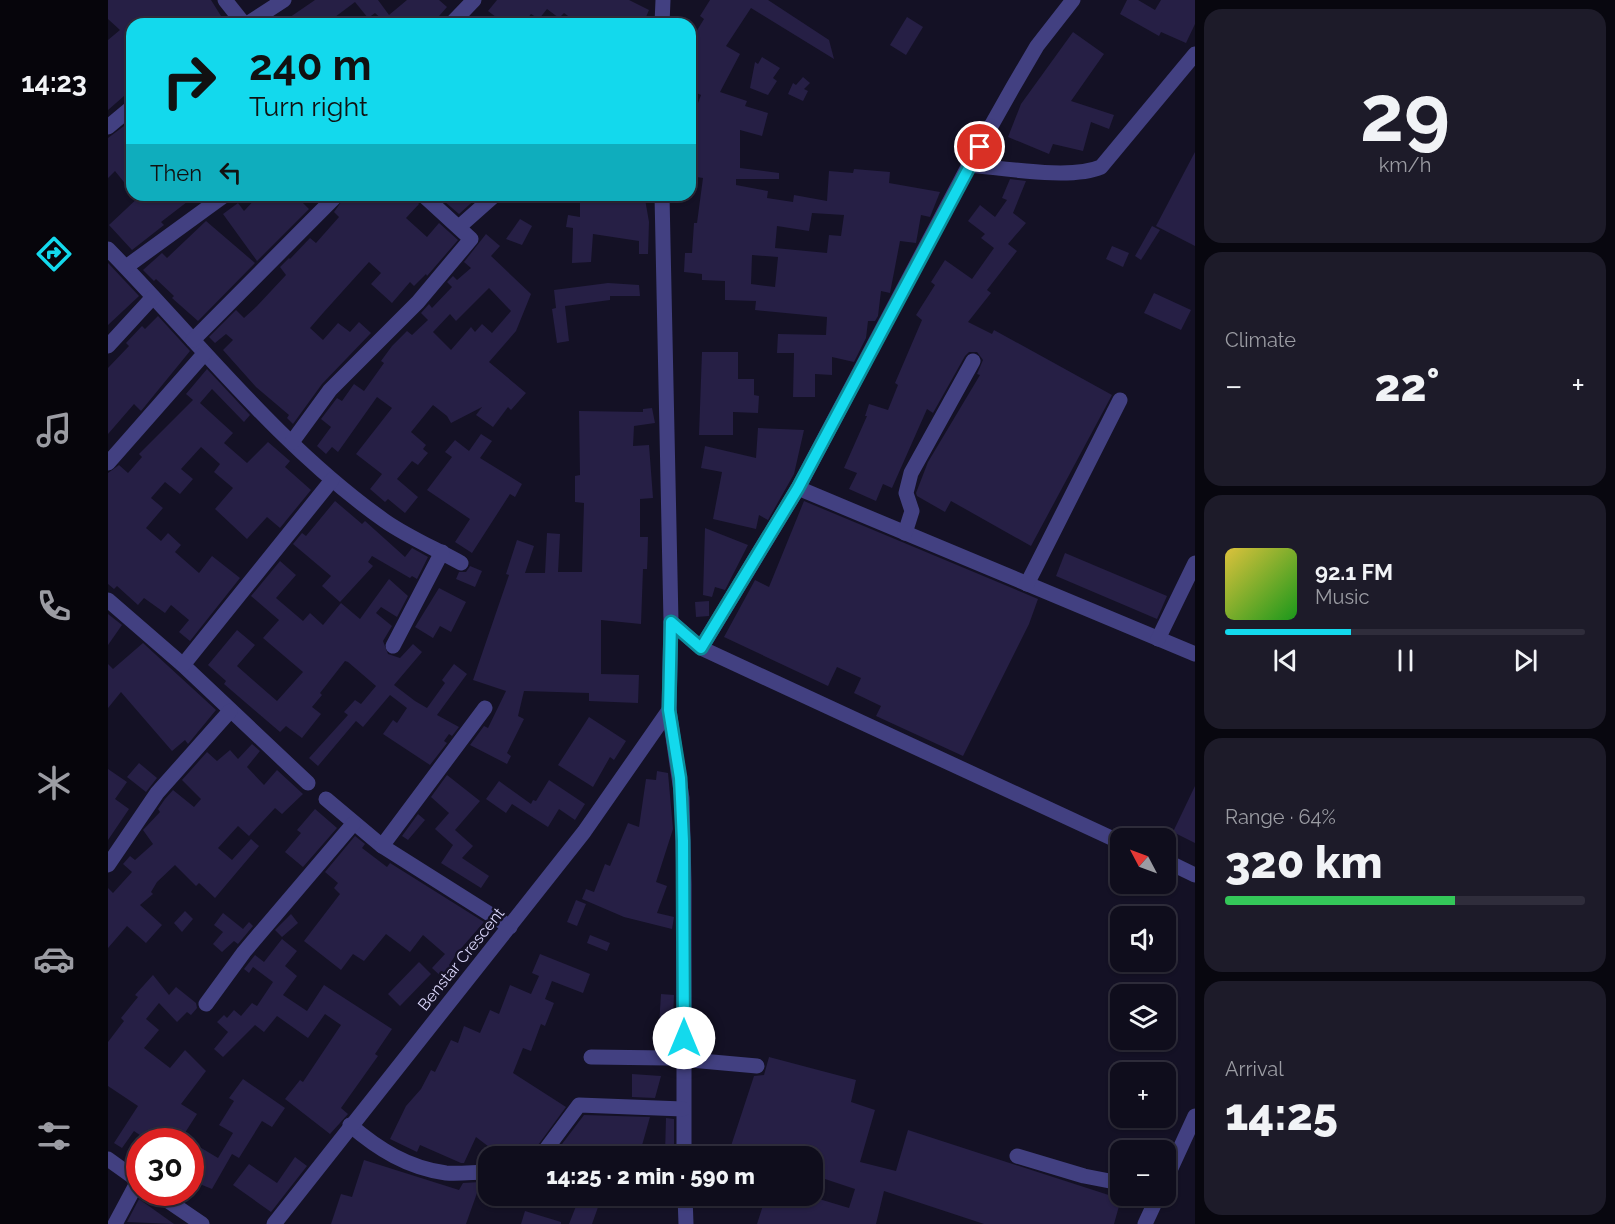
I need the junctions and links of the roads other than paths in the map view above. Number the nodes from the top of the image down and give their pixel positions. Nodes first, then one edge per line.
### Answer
1 (225, 0) edge
2 (284, 0) edge
3 (474, 0) edge
4 (663, 0) edge
5 (1072, 0) edge
6 (241, 18) edge
7 (256, 18) edge
8 (457, 18) edge
9 (662, 18) edge
10 (1195, 54) edge
11 (126, 112) edge
12 (108, 127) edge
13 (969, 165) junction
14 (217, 201) edge
15 (331, 201) edge
16 (430, 201) edge
17 (489, 201) edge
18 (662, 201) edge
19 (459, 227) junction
20 (108, 249) edge
21 (126, 267) junction
22 (153, 297) junction
23 (193, 340) junction
24 (108, 346) edge
25 (204, 354) junction
26 (973, 361) dead end
27 (1120, 400) dead end
28 (292, 442) junction
29 (108, 463) edge
30 (332, 480) junction
31 (798, 488) junction
32 (905, 533) junction
33 (442, 552) junction
34 (461, 563) dead end
35 (1195, 563) edge
36 (1027, 584) junction
37 (108, 600) edge
38 (671, 622) junction
39 (1158, 639) junction
40 (393, 646) dead end
41 (701, 648) junction
42 (1195, 654) edge
43 (183, 665) junction
44 (484, 708) dead end
45 (669, 710) junction
46 (230, 711) junction
47 (308, 783) dead end
48 (326, 799) dead end
49 (353, 824) junction
50 (1110, 837) edge
51 (382, 846) junction
52 (108, 865) edge
53 (1176, 866) edge
54 (1195, 875) edge
55 (510, 927) junction
56 (206, 1004) dead end
57 (591, 1056) dead end
58 (684, 1060) junction
59 (757, 1066) dead end
60 (683, 1109) junction
61 (1195, 1116) edge
62 (350, 1125) junction
63 (548, 1146) edge
64 (684, 1146) edge
65 (1017, 1156) dead end
66 (1176, 1157) edge
67 (108, 1159) edge
68 (126, 1172) edge
69 (478, 1173) edge
70 (1110, 1181) edge
71 (126, 1205) edge
72 (176, 1206) edge
73 (685, 1206) edge
74 (1153, 1206) edge
75 (115, 1224) edge
76 (202, 1224) edge
77 (274, 1224) edge
78 (686, 1224) edge
79 (1145, 1224) edge

1 - 6 street
2 - 7 street
3 - 8 street
4 - 9 street
5 - 13 street
10 - 13 street
11 - 12 street
13 - 31 street
14 - 21 street
15 - 23 street
16 - 19 street
17 - 19 street
18 - 38 street
19 - 28 street
20 - 21 street
21 - 22 street
22 - 23 street
22 - 24 street
23 - 25 street
25 - 28 street
25 - 29 street
26 - 32 street
27 - 36 street
28 - 30 street
30 - 33 street
30 - 43 street
31 - 32 street
31 - 41 street
32 - 36 street
33 - 34 street
33 - 40 street
35 - 39 street
36 - 39 street
37 - 43 street
38 - 41 street
38 - 45 street
39 - 42 street
41 - 50 street
43 - 46 street
44 - 51 street
45 - 55 street, Benstar Crescent
45 - 58 street
46 - 47 street
46 - 52 street
48 - 49 street
49 - 51 street
49 - 56 street
51 - 55 street
53 - 54 street
55 - 62 street, Benstar Crescent
57 - 58 street
58 - 59 street
58 - 60 street
60 - 63 street
60 - 64 street
61 - 66 street
62 - 69 street
62 - 77 street, Benstar Crescent
65 - 70 street
67 - 68 street
71 - 75 street
72 - 76 street
73 - 78 street
74 - 79 street

